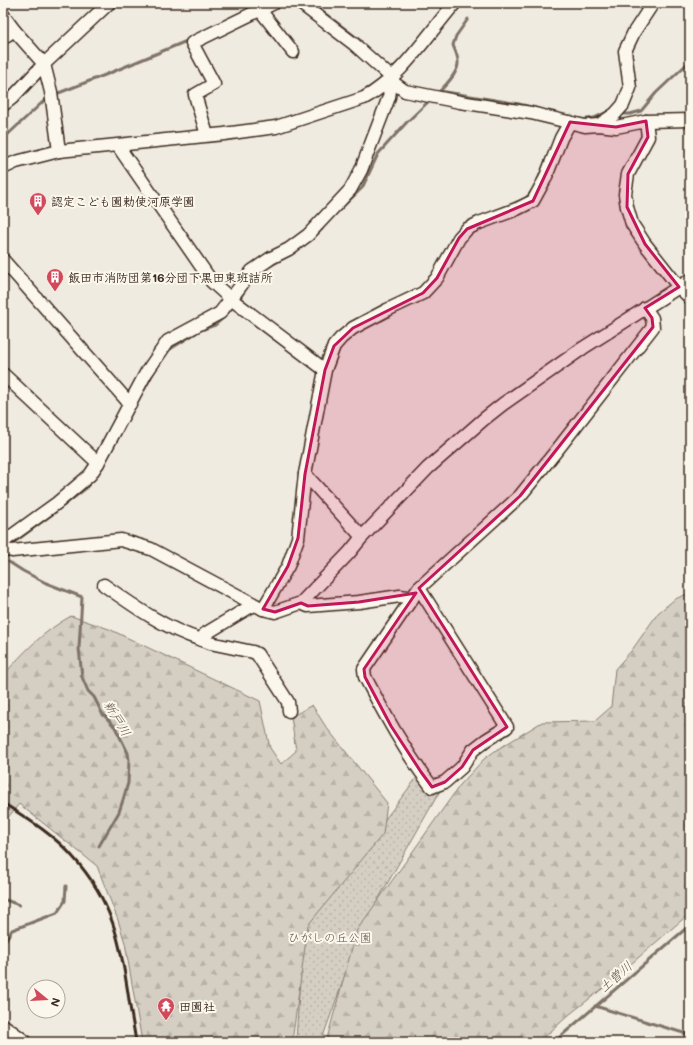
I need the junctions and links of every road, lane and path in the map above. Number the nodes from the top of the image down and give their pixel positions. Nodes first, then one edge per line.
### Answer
1 (109, 3) edge
2 (274, 3) edge
3 (300, 3) edge
4 (455, 3) edge
5 (653, 3) edge
6 (260, 10) junction
7 (3, 15) edge
8 (14, 30) junction
9 (3, 38) edge
10 (292, 52) dead end
11 (44, 64) junction
12 (392, 78) junction
13 (3, 105) edge
14 (690, 120) edge
15 (646, 121) junction
16 (570, 122) junction
17 (599, 125) junction
18 (207, 135) junction
19 (118, 146) junction
20 (59, 151) junction
21 (3, 168) edge
22 (3, 260) edge
23 (690, 280) edge
24 (679, 287) junction
25 (690, 298) edge
26 (231, 299) junction
27 (645, 308) junction
28 (325, 370) junction
29 (3, 374) edge
30 (130, 404) junction
31 (98, 463) junction
32 (305, 474) junction
33 (362, 537) junction
34 (3, 542) edge
35 (3, 549) edge
36 (104, 585) dead end
37 (419, 588) junction
38 (412, 600) junction
39 (301, 603) junction
40 (259, 607) junction
41 (202, 640) junction
42 (290, 711) dead end
43 (3, 1025) edge
44 (26, 1042) edge

1 - 11 street
2 - 6 street
3 - 12 street
4 - 12 street
5 - 17 street
6 - 10 street
6 - 18 street
7 - 8 street
8 - 9 street
8 - 11 street
11 - 13 street
11 - 20 street
12 - 16 street
12 - 18 street
12 - 26 street
14 - 15 street
15 - 17 street
15 - 24 street
16 - 17 street
16 - 28 street
18 - 19 street
19 - 20 street
19 - 26 street
20 - 21 street
22 - 30 street
23 - 24 street
24 - 25 street
24 - 27 street
26 - 28 street
26 - 30 street
27 - 33 street
27 - 37 street
28 - 32 street
29 - 31 street
30 - 31 street
31 - 34 street
32 - 33 street
32 - 40 street
33 - 39 street
35 - 40 street
36 - 41 street
37 - 38 street
37 - 38 street
38 - 39 street
39 - 40 street
40 - 41 street
41 - 42 street
43 - 44 street

